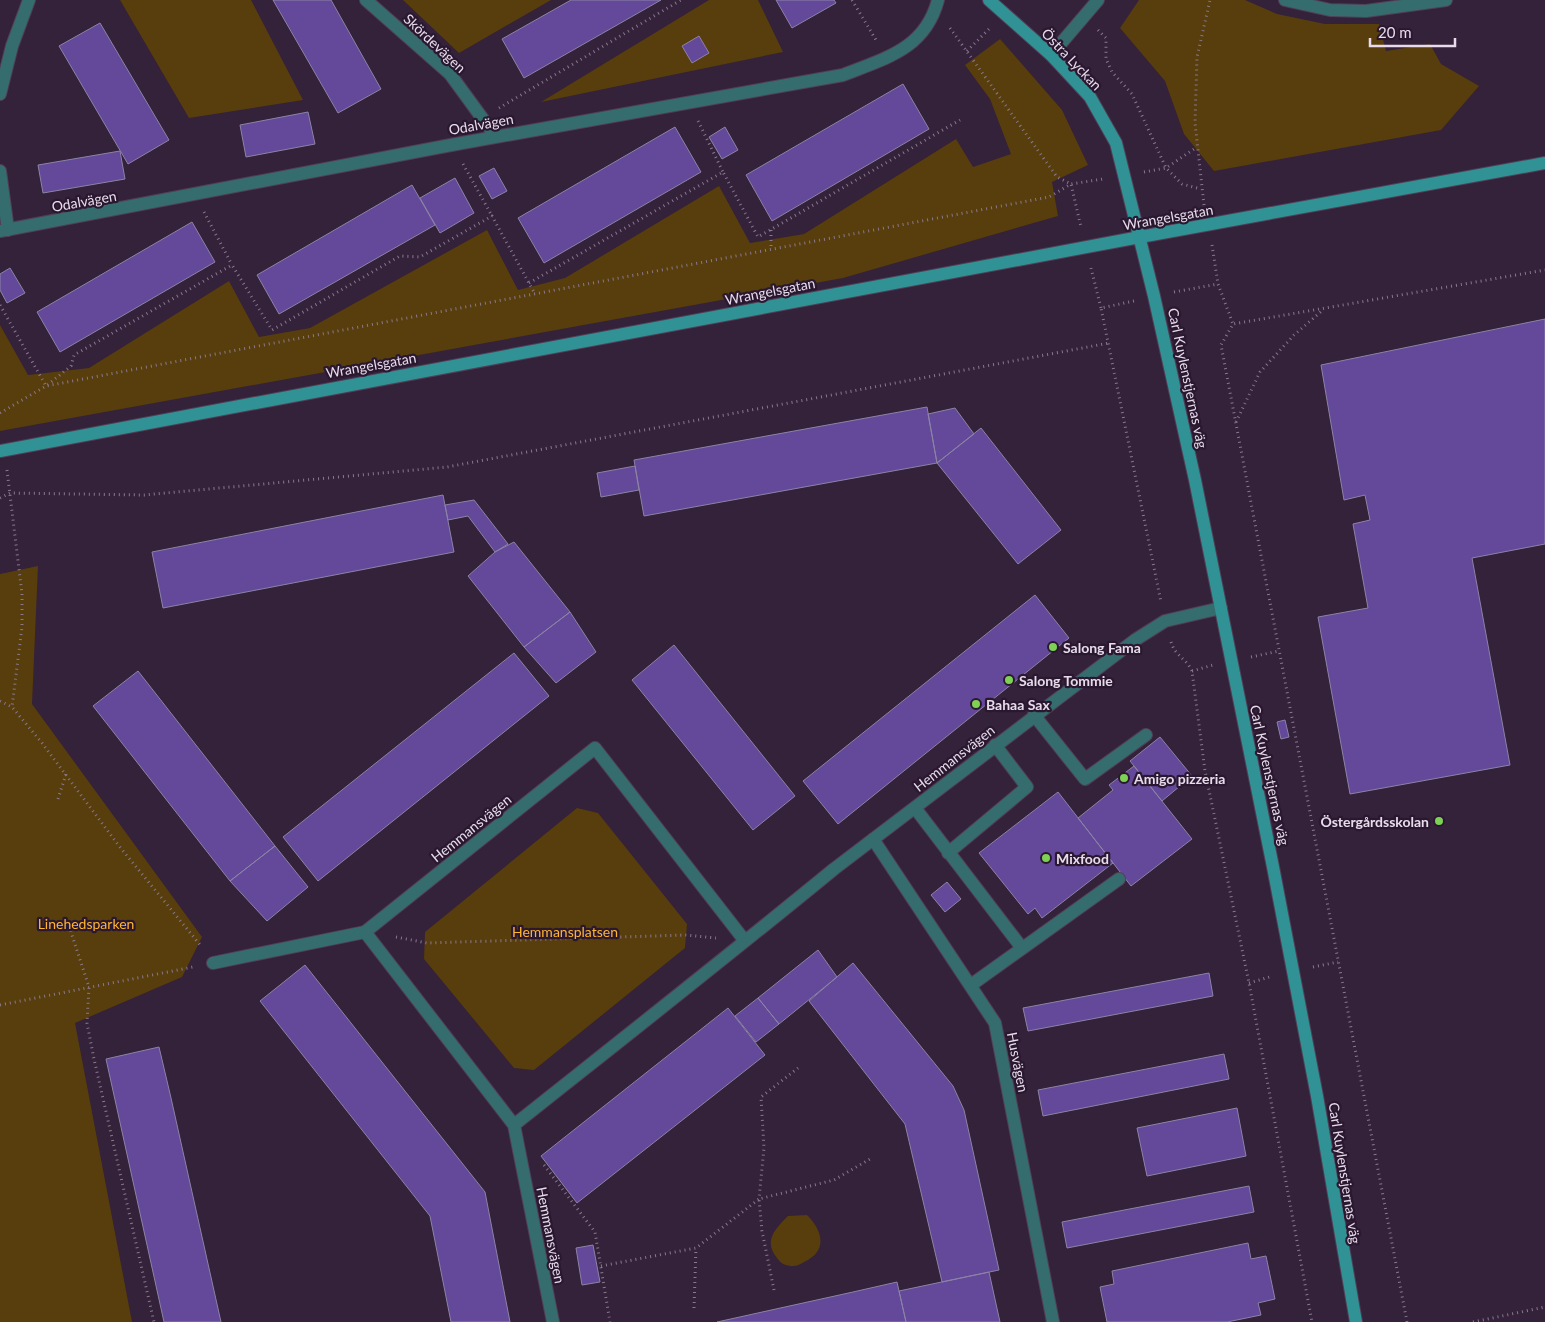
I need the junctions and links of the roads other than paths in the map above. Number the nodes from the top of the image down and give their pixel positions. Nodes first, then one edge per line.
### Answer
1 (29, 0) edge
2 (366, 0) edge
3 (989, 0) edge
4 (1098, 0) edge
5 (1285, 0) edge
6 (1446, 0) edge
7 (937, 4) edge
8 (1051, 55) junction
9 (0, 94) edge
10 (496, 137) junction
11 (1545, 163) edge
12 (0, 171) edge
13 (4, 230) edge
14 (1140, 237) junction
15 (0, 450) edge
16 (1220, 608) junction
17 (1034, 716) junction
18 (1146, 735) dead end
19 (995, 745) junction
20 (915, 808) junction
21 (874, 839) junction
22 (948, 853) junction
23 (1118, 879) dead end
24 (365, 932) junction
25 (745, 941) junction
26 (1022, 948) junction
27 (213, 964) road end
28 (970, 986) junction
29 (514, 1125) junction
30 (553, 1322) edge
31 (1053, 1322) edge
32 (1356, 1322) edge

1 - 9 street
2 - 10 street, Skördevägen
3 - 8 main road, Östra Lyckan
4 - 8 street
5 - 6 street
7 - 10 street, Odalvägen
8 - 14 main road, Östra Lyckan
10 - 13 street, Odalvägen
11 - 14 main road, Wrangelsgatan
12 - 13 street
14 - 15 main road, Wrangelsgatan
14 - 16 main road, Carl Kuylenstjernas väg
16 - 17 street, Hemmansvägen
16 - 32 main road, Carl Kuylenstjernas väg
17 - 18 street
17 - 19 street, Hemmansvägen
19 - 20 street, Hemmansvägen
19 - 22 street
20 - 21 street, Hemmansvägen
20 - 22 street
21 - 25 street, Hemmansvägen
21 - 28 street, Husvägen
22 - 26 street
23 - 26 street
24 - 25 street, Hemmansvägen
24 - 27 street
24 - 29 street, Hemmansvägen
25 - 29 street, Hemmansvägen
26 - 28 street
28 - 31 street, Husvägen
29 - 30 street, Hemmansvägen

